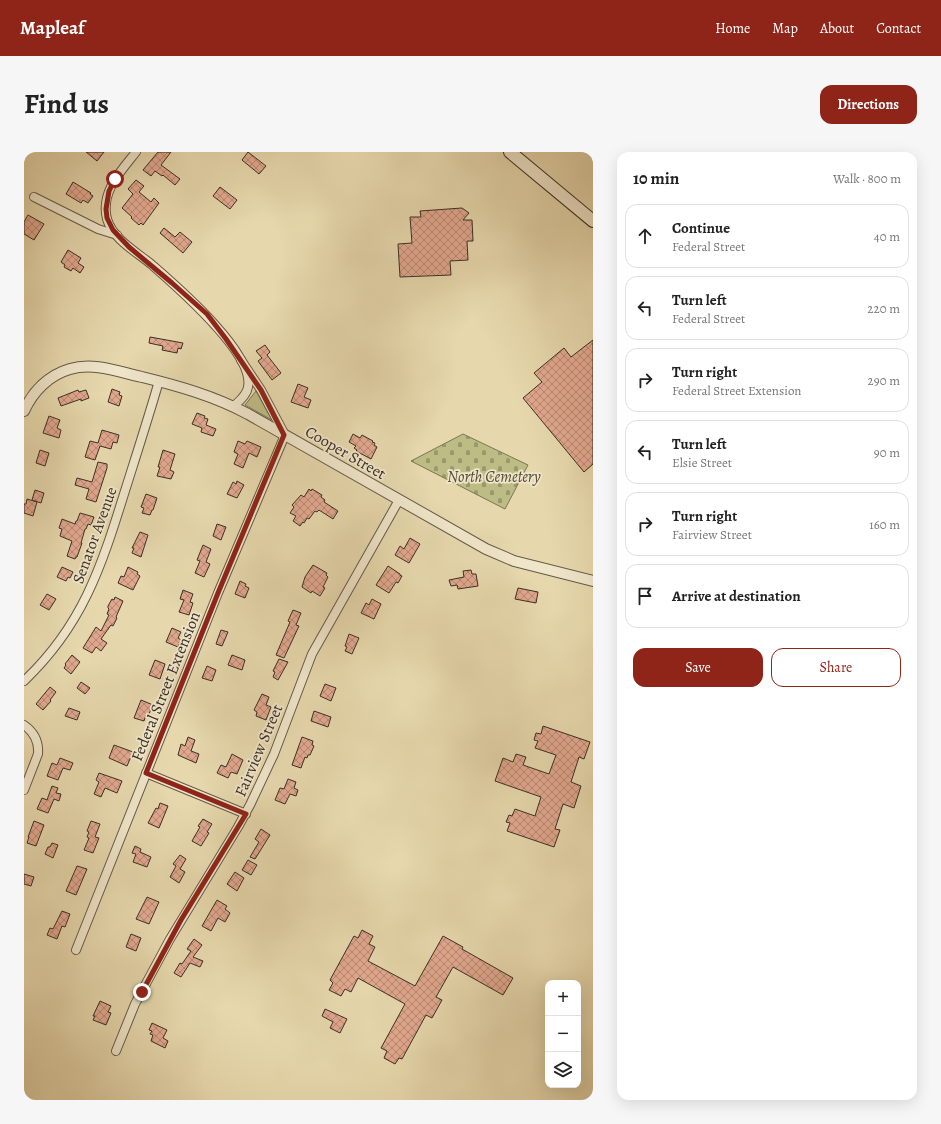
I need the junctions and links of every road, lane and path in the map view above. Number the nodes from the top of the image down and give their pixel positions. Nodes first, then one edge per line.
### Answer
1 (136, 152) edge
2 (510, 152) edge
3 (34, 197) dead end
4 (593, 222) edge
5 (117, 235) junction
6 (241, 360) junction
7 (159, 381) junction
8 (234, 406) junction
9 (24, 411) edge
10 (284, 435) junction
11 (399, 500) junction
12 (593, 581) edge
13 (24, 681) edge
14 (24, 726) edge
15 (146, 773) junction
16 (24, 790) edge
17 (246, 814) junction
18 (76, 950) dead end
19 (116, 1051) dead end

1 - 5 street
2 - 4 main road
3 - 5 street
5 - 6 street
6 - 8 street
6 - 10 street
7 - 8 street, Cooper Street
7 - 9 street, Cooper Street
7 - 13 street, Senator Avenue
8 - 10 street, Cooper Street
10 - 11 street, Cooper Street
10 - 15 street, Federal Street Extension
11 - 12 street, Cooper Street
11 - 17 street, Fairview Street
14 - 16 street
15 - 17 street
15 - 18 street, Federal Street Extension
17 - 19 street, Fairview Street

